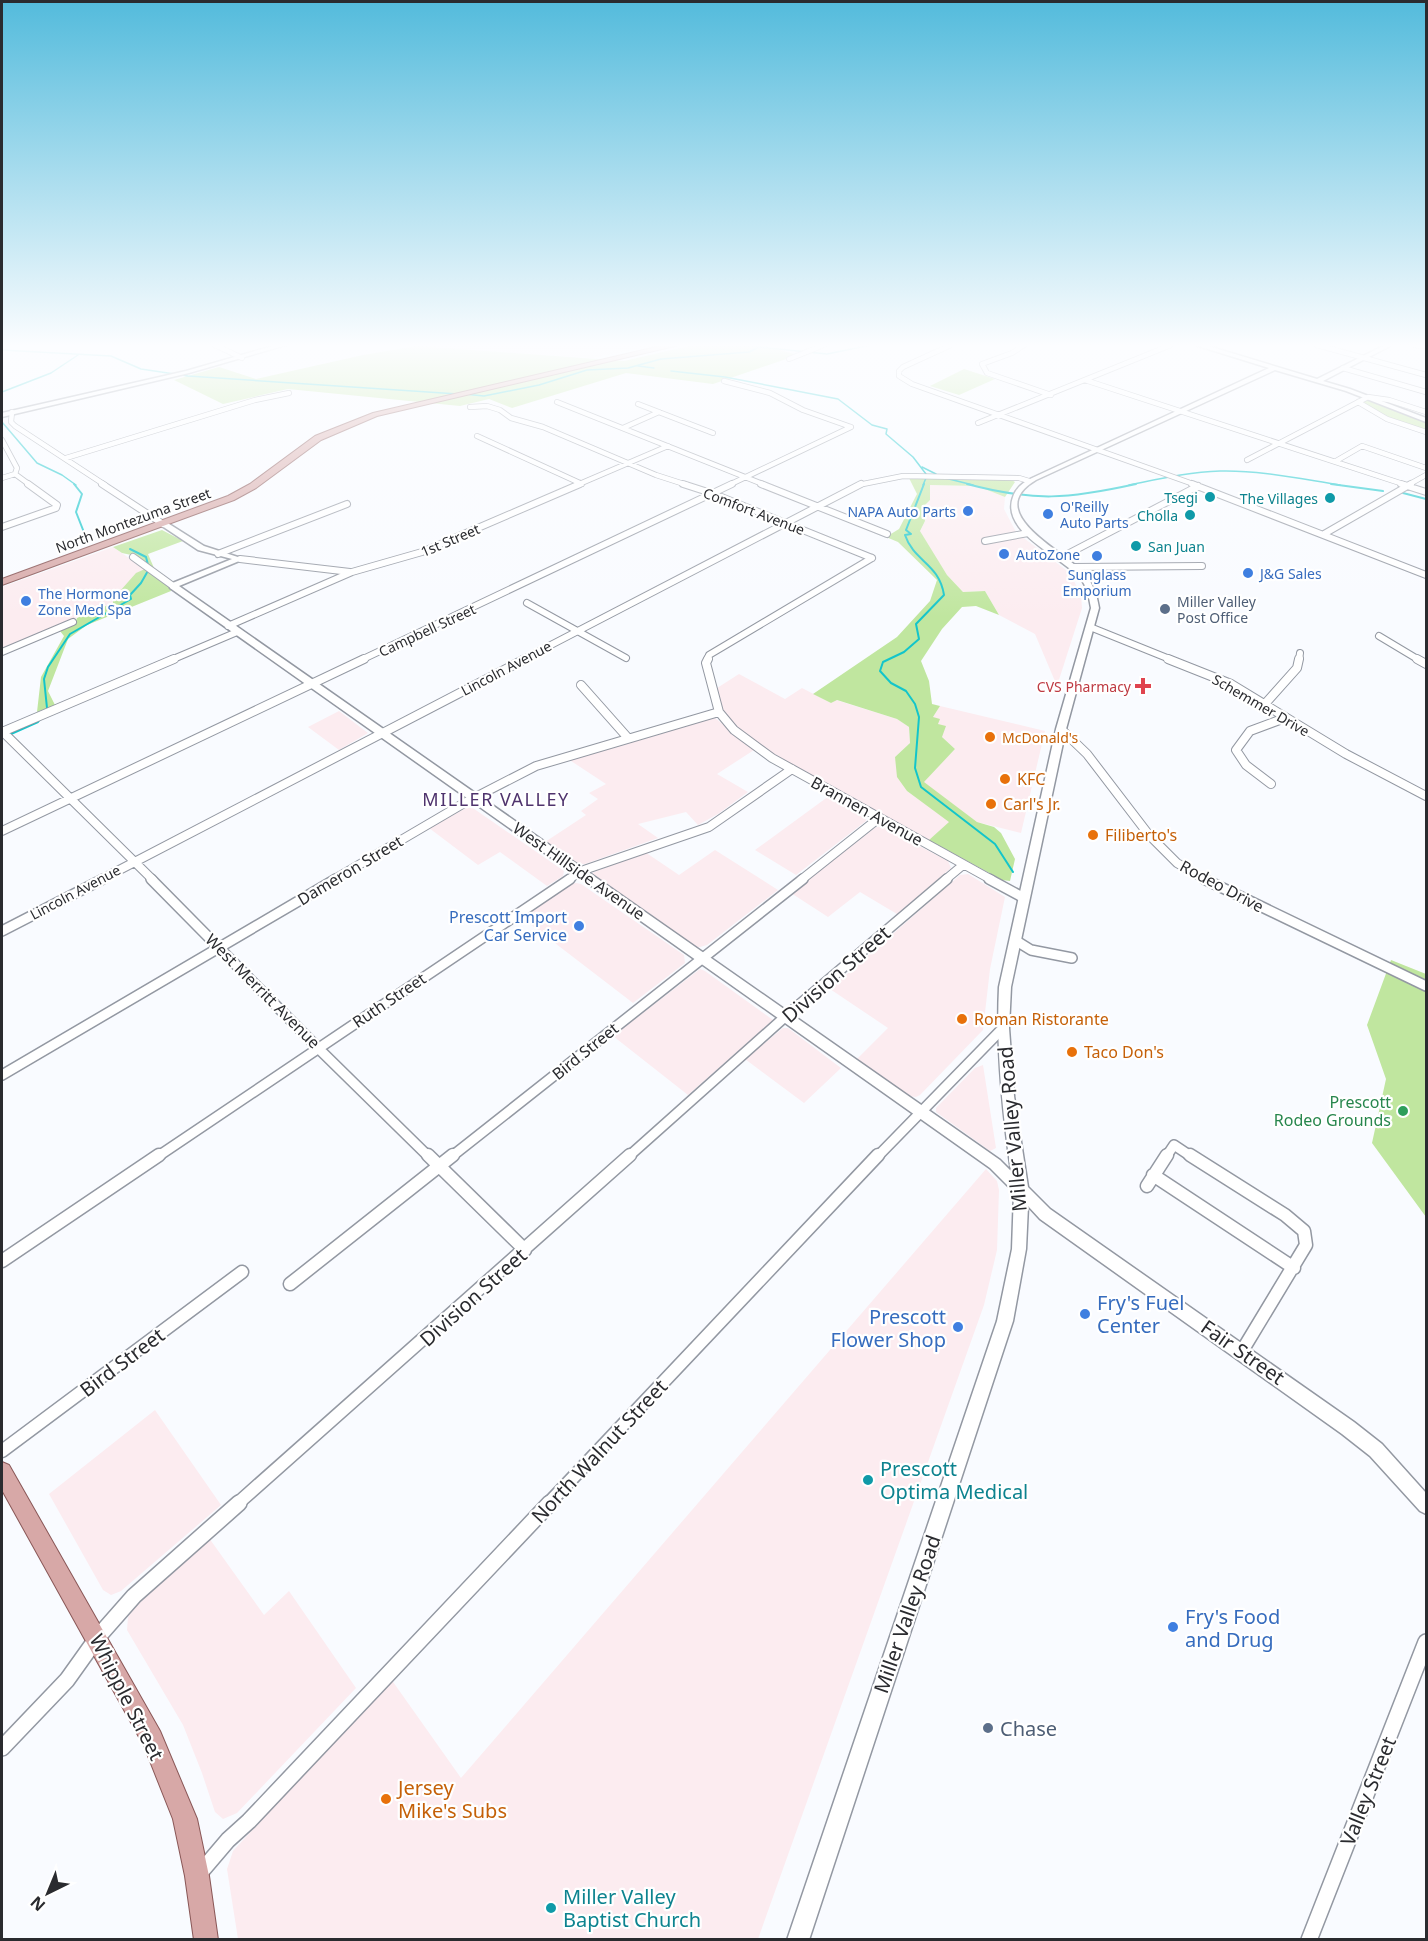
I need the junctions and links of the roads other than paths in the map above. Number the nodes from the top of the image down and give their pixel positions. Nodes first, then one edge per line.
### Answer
1 (30, 436) edge
2 (139, 436) edge
3 (323, 436) edge
4 (477, 436) dead end
5 (560, 436) edge
6 (641, 436) edge
7 (833, 436) edge
8 (1059, 436) edge
9 (1127, 436) edge
10 (1251, 436) edge
11 (1293, 436) edge
12 (2, 440) edge
13 (1281, 442) junction
14 (668, 447) junction
15 (1098, 449) junction
16 (66, 458) junction
17 (1247, 460) dead end
18 (1336, 461) junction
19 (628, 464) junction
20 (1426, 468) edge
21 (15, 474) junction
22 (1426, 475) edge
23 (2, 478) edge
24 (746, 478) junction
25 (1029, 481) junction
26 (582, 484) junction
27 (1198, 486) junction
28 (1408, 486) junction
29 (1426, 492) edge
30 (714, 494) junction
31 (347, 504) dead end
32 (817, 506) junction
33 (786, 523) junction
34 (163, 524) junction
35 (2, 527) edge
36 (1028, 533) junction
37 (887, 534) dead end
38 (1324, 534) junction
39 (985, 541) dead end
40 (218, 554) junction
41 (133, 556) dead end
42 (1062, 557) junction
43 (240, 559) junction
44 (1202, 566) dead end
45 (1074, 567) junction
46 (352, 572) junction
47 (1426, 575) edge
48 (2, 582) edge
49 (173, 586) junction
50 (527, 603) dead end
51 (73, 622) dead end
52 (1090, 627) junction
53 (233, 629) junction
54 (578, 630) junction
55 (1379, 636) dead end
56 (2, 652) edge
57 (1300, 653) dead end
58 (626, 658) dead end
59 (1426, 664) edge
60 (312, 684) junction
61 (581, 685) dead end
62 (1264, 705) junction
63 (719, 712) junction
64 (1285, 718) junction
65 (1061, 729) junction
66 (4, 733) edge
67 (382, 733) junction
68 (628, 738) junction
69 (792, 769) junction
70 (1271, 784) dead end
71 (1426, 796) edge
72 (71, 797) junction
73 (477, 798) junction
74 (879, 818) junction
75 (2, 831) edge
76 (134, 862) junction
77 (963, 865) junction
78 (581, 871) junction
79 (1024, 898) junction
80 (2, 931) edge
81 (1015, 940) junction
82 (219, 947) junction
83 (701, 958) junction
84 (1072, 958) dead end
85 (1426, 986) edge
86 (786, 1016) junction
87 (1003, 1028) junction
88 (318, 1048) junction
89 (2, 1075) edge
90 (920, 1112) junction
91 (441, 1166) junction
92 (1153, 1175) junction
93 (1147, 1186) dead end
94 (1021, 1190) junction
95 (525, 1250) junction
96 (2, 1262) edge
97 (1294, 1268) junction
98 (242, 1272) dead end
99 (290, 1284) dead end
100 (1242, 1351) junction
101 (2, 1451) edge
102 (2, 1472) edge
103 (1426, 1505) edge
104 (97, 1638) junction
105 (1426, 1642) edge
106 (2, 1748) edge
107 (197, 1876) junction
108 (206, 1940) edge
109 (798, 1940) edge
110 (1309, 1940) edge

1 - 16 street
2 - 16 street
3 - 34 main road, North Montezuma Street
4 - 26 street
5 - 19 street, Comfort Avenue
6 - 14 street
7 - 24 street, Campbell Street
8 - 15 street
9 - 15 main road
10 - 13 street
11 - 13 street
12 - 21 street
13 - 17 street
13 - 18 street
14 - 19 street, 1st Street
14 - 24 street
15 - 25 main road
15 - 27 street
16 - 34 street
18 - 20 street
18 - 28 street
19 - 26 street, 1st Street
19 - 30 street, Comfort Avenue
21 - 23 street
21 - 35 street
22 - 28 street
24 - 30 street, Campbell Street
24 - 32 street
25 - 32 street, Lincoln Avenue
25 - 36 main road
26 - 46 street, 1st Street
27 - 38 street
27 - 42 street
28 - 29 street
28 - 38 street
30 - 33 street, Comfort Avenue
30 - 60 street, Campbell Street
31 - 40 street
32 - 33 street, Lincoln Avenue
32 - 37 street
33 - 54 street, Lincoln Avenue
33 - 63 street, Comfort Avenue
34 - 40 main road
34 - 48 main road, North Montezuma Street
36 - 39 street
36 - 42 main road, Miller Valley Road
38 - 47 street
40 - 43 main road
41 - 49 street, West Hillside Avenue
42 - 45 main road, Miller Valley Road
43 - 46 street
43 - 49 main road
44 - 45 street
45 - 52 main road, Miller Valley Road
46 - 53 street, 1st Street
49 - 53 main road, West Hillside Avenue
50 - 54 street
51 - 56 street
52 - 62 street, Schemmer Drive
52 - 65 main road, Miller Valley Road
53 - 60 main road, West Hillside Avenue
53 - 66 street, 1st Street
54 - 58 street
54 - 67 street, Lincoln Avenue
55 - 59 street
57 - 62 street
60 - 67 main road, West Hillside Avenue
60 - 72 street, Campbell Street
61 - 68 street
62 - 64 street, Schemmer Drive
63 - 68 street, Dameron Street
63 - 69 street, Brannen Avenue
64 - 70 street
64 - 71 street, Schemmer Drive
65 - 79 main road, Miller Valley Road
65 - 85 street, Rodeo Drive
66 - 72 street, West Merritt Avenue
67 - 73 main road, West Hillside Avenue
67 - 76 street, Lincoln Avenue
68 - 73 street, Dameron Street
69 - 74 street, Brannen Avenue
69 - 78 street, Ruth Street
72 - 75 street, Campbell Street
72 - 76 street, West Merritt Avenue
73 - 78 main road, West Hillside Avenue
73 - 82 street, Dameron Street
74 - 77 street, Brannen Avenue
74 - 83 street, Bird Street
76 - 80 street, Lincoln Avenue
76 - 82 street, West Merritt Avenue
77 - 79 street, Brannen Avenue
77 - 86 street, Division Street
78 - 83 main road, West Hillside Avenue
78 - 88 street, Ruth Street
79 - 81 main road, Miller Valley Road
81 - 84 street
81 - 87 main road, Miller Valley Road
82 - 88 street, West Merritt Avenue
82 - 89 street, Dameron Street
83 - 86 main road, West Hillside Avenue
83 - 91 street, Bird Street
86 - 90 main road, West Hillside Avenue
86 - 95 street, Division Street
87 - 90 street, North Walnut Street
87 - 94 main road, Miller Valley Road
88 - 91 street, West Merritt Avenue
88 - 96 street, Ruth Street
90 - 94 main road, West Hillside Avenue
90 - 107 street, North Walnut Street
91 - 95 street, West Merritt Avenue
91 - 99 street, Bird Street
92 - 93 street
92 - 97 street
92 - 97 street
94 - 100 main road, Fair Street
94 - 109 main road, Miller Valley Road
95 - 104 street, Division Street
97 - 100 street
98 - 101 street, Bird Street
100 - 103 main road, Fair Street
102 - 104 main road, Whipple Street
104 - 106 street, Division Street
104 - 107 main road, Whipple Street
105 - 110 street, Valley Street
107 - 108 main road, Whipple Street

